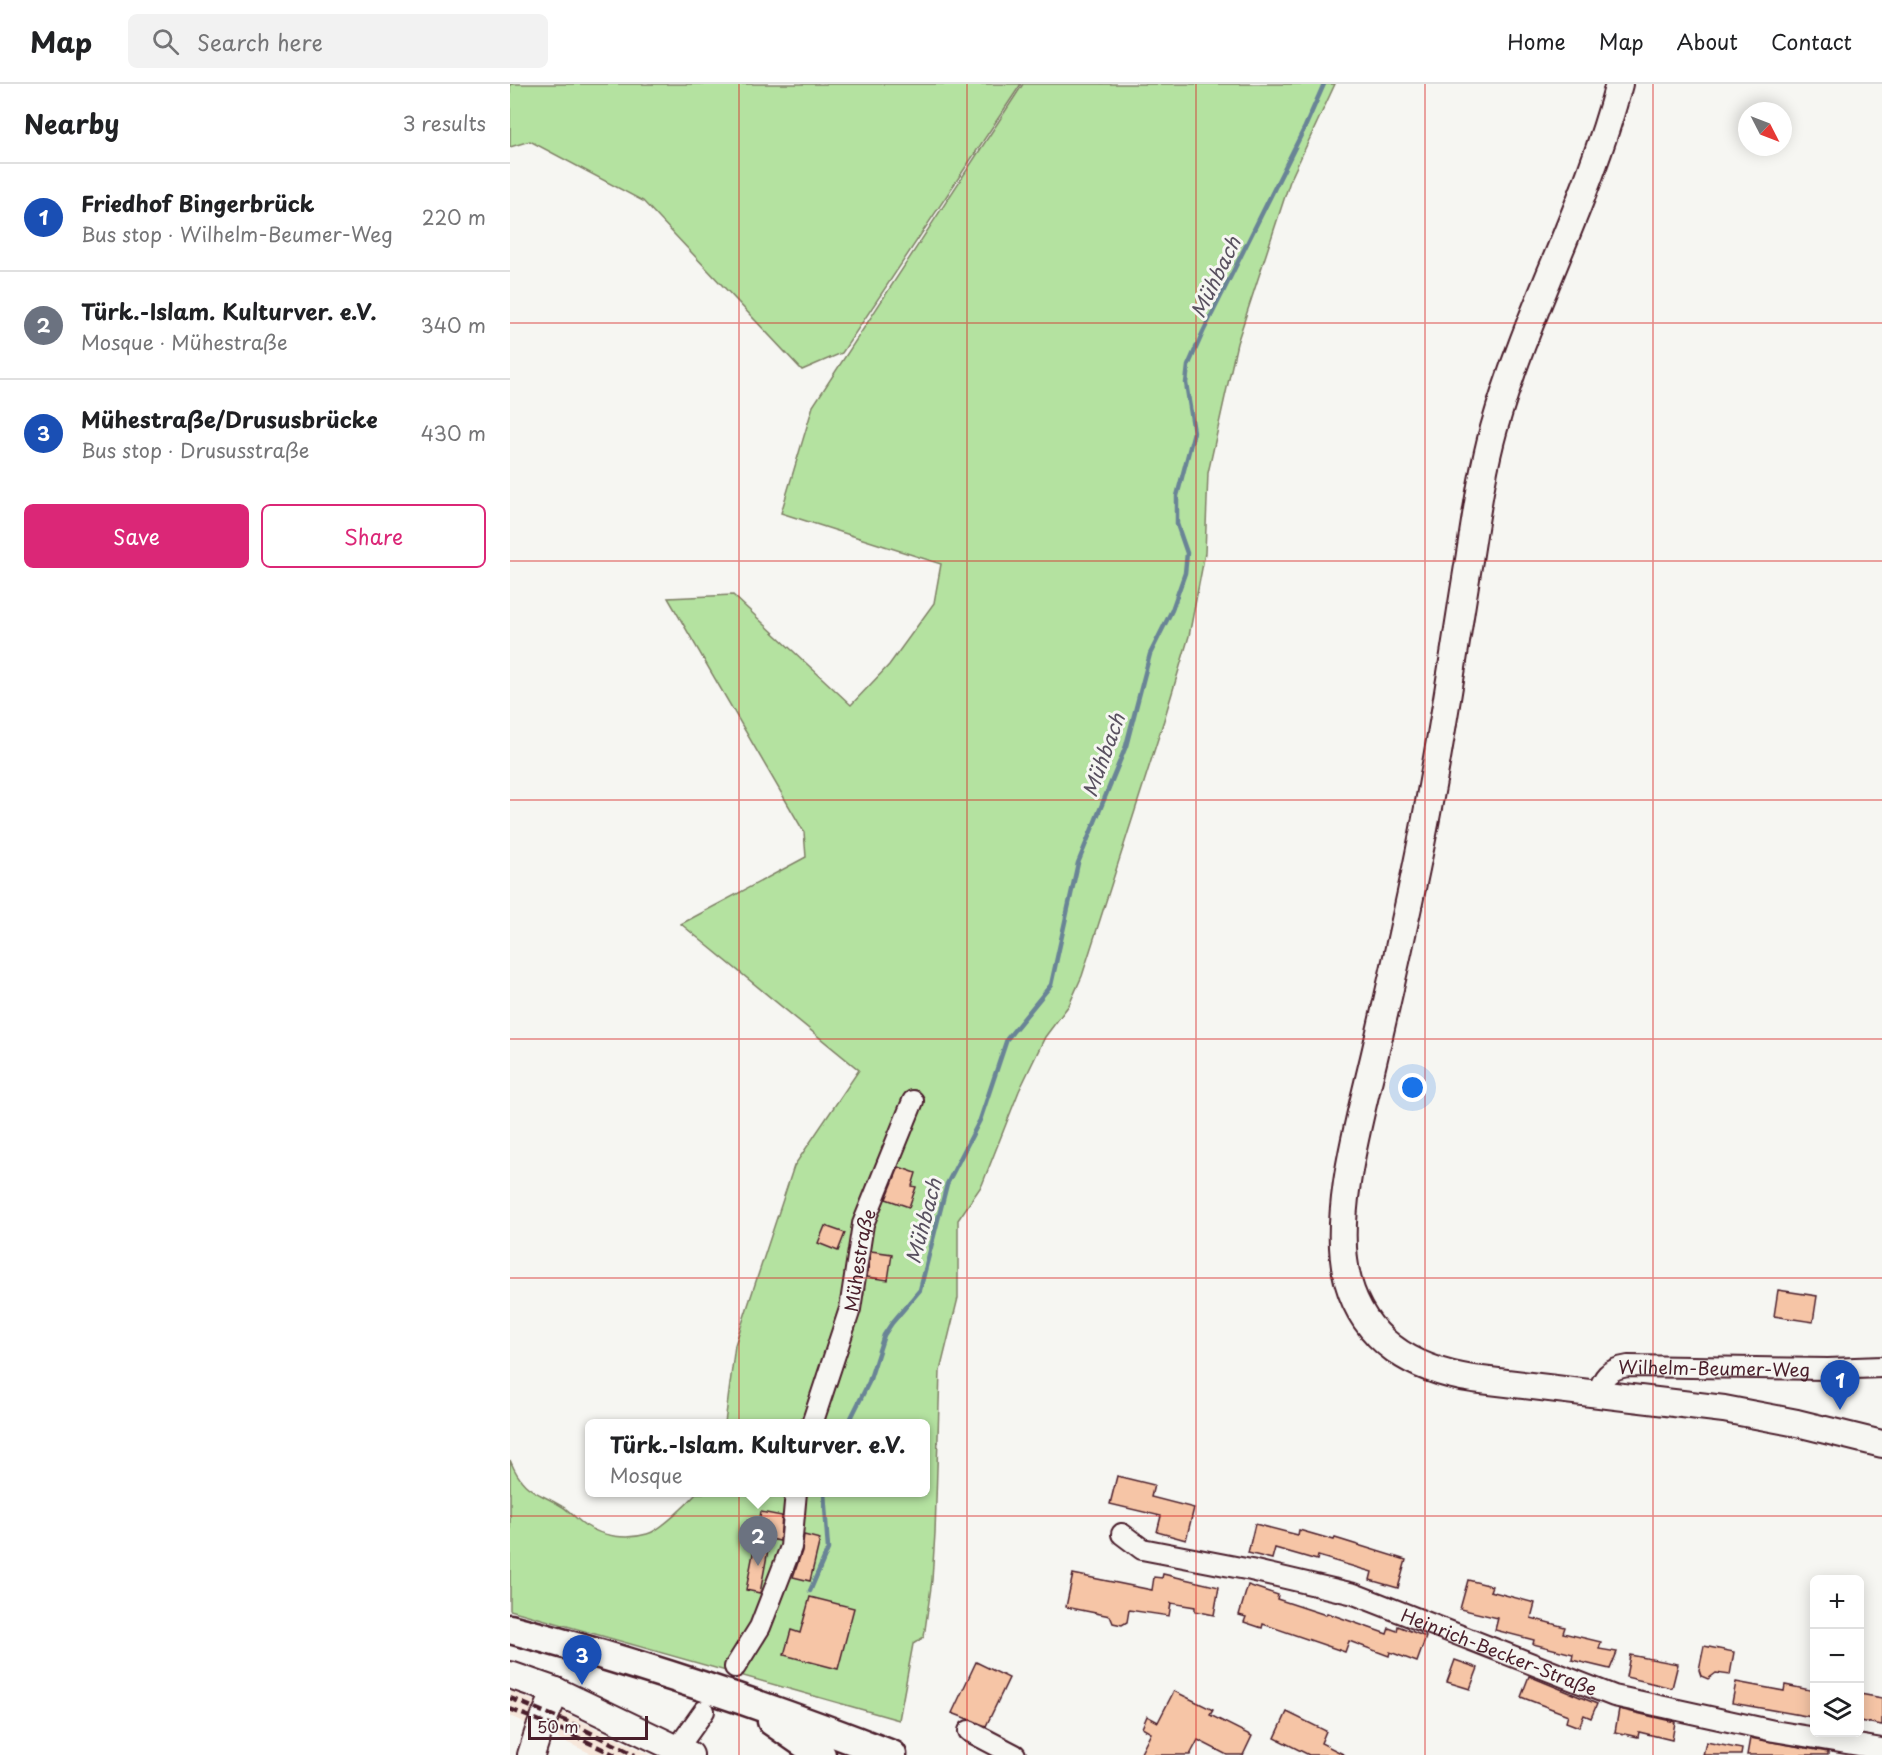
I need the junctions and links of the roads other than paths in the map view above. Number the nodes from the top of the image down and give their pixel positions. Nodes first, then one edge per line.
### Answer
1 (1619, 84) edge
2 (913, 1101) dead end
3 (1882, 1366) edge
4 (1597, 1395) junction
5 (814, 1419) edge
6 (1882, 1444) edge
7 (796, 1497) edge
8 (1122, 1534) dead end
9 (510, 1629) edge
10 (735, 1667) dead end
11 (510, 1675) edge
12 (556, 1691) junction
13 (740, 1700) junction
14 (704, 1711) dead end
15 (969, 1731) dead end
16 (1882, 1749) edge
17 (683, 1752) edge
18 (531, 1755) edge
19 (821, 1755) edge
20 (892, 1755) edge
21 (1015, 1755) edge

1 - 4 main road
2 - 5 street, Mühestraße
3 - 4 street, Wilhelm-Beumer-Weg
4 - 6 main road
7 - 10 street
8 - 16 street, Heinrich-Becker-Straße
9 - 13 highway
11 - 12 main road
12 - 17 main road
12 - 18 main road
13 - 19 highway
13 - 20 highway
14 - 17 street
15 - 21 street

